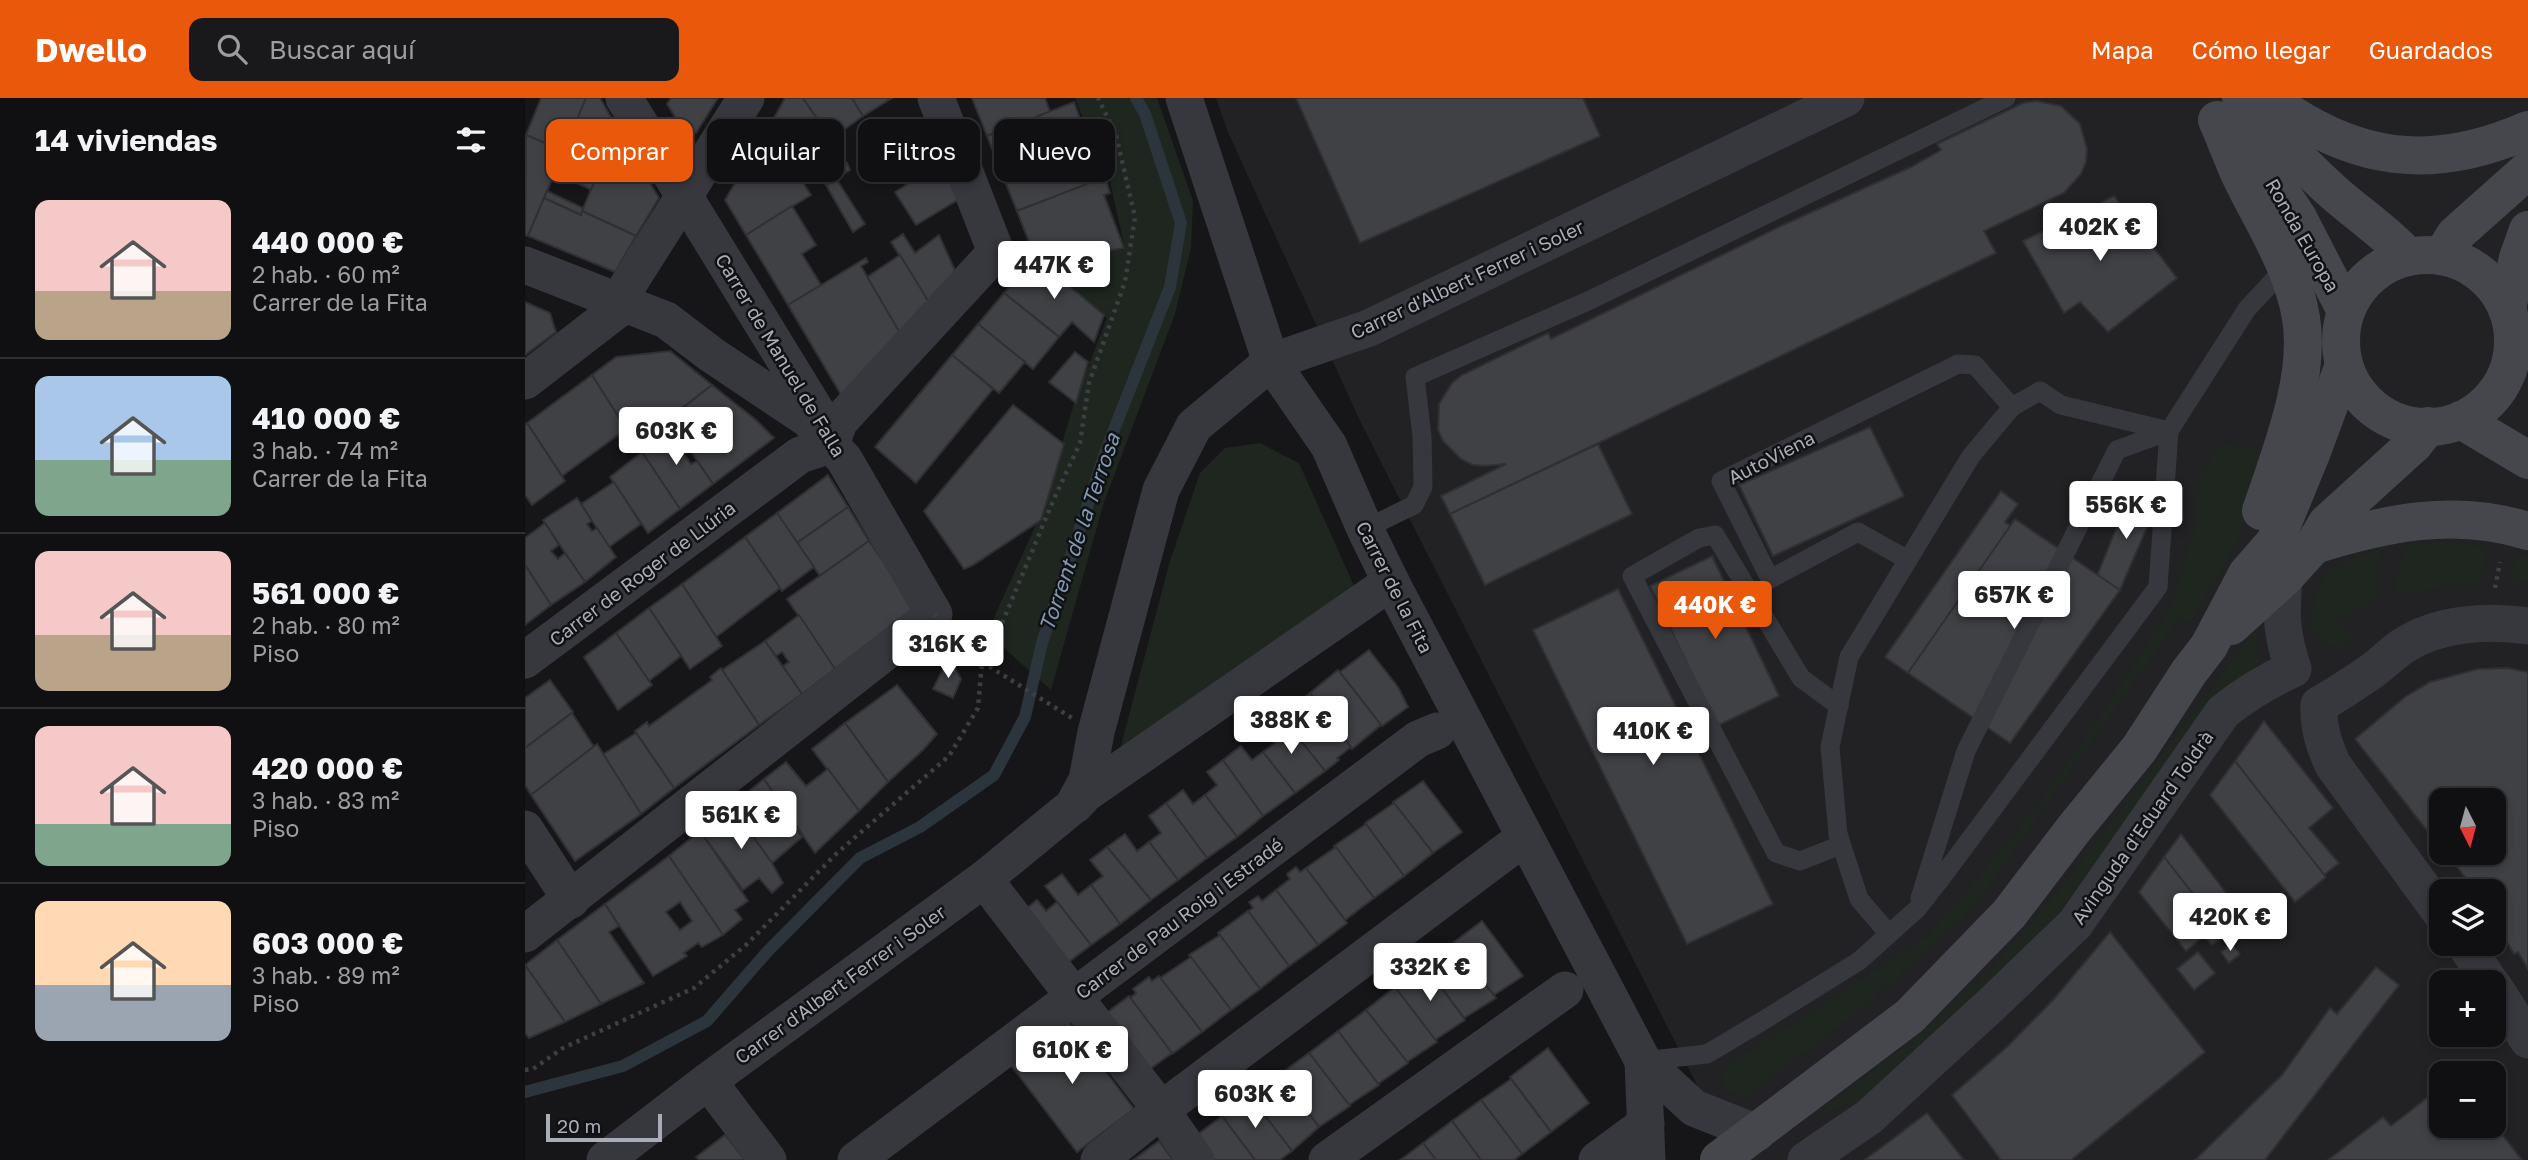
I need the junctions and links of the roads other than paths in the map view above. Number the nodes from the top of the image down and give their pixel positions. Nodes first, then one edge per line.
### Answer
1 (624, 98) edge
2 (746, 98) edge
3 (936, 98) edge
4 (1184, 98) edge
5 (1846, 98) edge
6 (2006, 98) edge
7 (2268, 98) edge
8 (2221, 105) edge
9 (2528, 130) edge
10 (2528, 170) edge
11 (683, 195) junction
12 (2528, 230) edge
13 (2425, 256) junction
14 (525, 264) edge
15 (2284, 268) junction
16 (626, 303) junction
17 (2507, 309) junction
18 (2346, 311) junction
19 (1271, 362) junction
20 (2344, 365) junction
21 (2519, 375) edge
22 (525, 381) edge
23 (2012, 407) junction
24 (2444, 423) junction
25 (2169, 431) junction
26 (831, 444) junction
27 (2528, 460) edge
28 (1365, 529) junction
29 (2528, 531) edge
30 (2314, 545) junction
31 (1908, 560) junction
32 (2265, 576) junction
33 (1391, 582) junction
34 (2528, 626) edge
35 (525, 660) edge
36 (2293, 669) junction
37 (2319, 705) junction
38 (1839, 706) junction
39 (1437, 731) dead end
40 (1073, 806) junction
41 (525, 829) edge
42 (1525, 836) junction
43 (1841, 845) junction
44 (985, 878) junction
45 (2429, 897) edge
46 (571, 900) junction
47 (1917, 909) junction
48 (525, 934) edge
49 (1889, 934) junction
50 (1565, 990) dead end
51 (1075, 996) junction
52 (2506, 1006) edge
53 (2528, 1040) edge
54 (1643, 1061) junction
55 (708, 1081) junction
56 (1161, 1110) junction
57 (1869, 1117) junction
58 (1646, 1124) junction
59 (1749, 1147) edge
60 (605, 1160) edge
61 (768, 1160) edge
62 (856, 1160) edge
63 (1099, 1160) edge
64 (1196, 1160) edge
65 (1327, 1160) edge
66 (1597, 1160) edge
67 (1647, 1160) edge
68 (1719, 1160) edge
69 (1806, 1160) edge

1 - 11 street, Carrer de Manuel de Falla
2 - 11 street
3 - 26 street
4 - 19 street, Carrer de la Fita
5 - 19 street, Carrer d'Albert Ferrer i Soler
6 - 28 lane
7 - 9 street
8 - 13 street, Ronda Europa
8 - 15 street
8 - 18 street, Ronda Europa
10 - 13 street
11 - 16 street
11 - 26 street, Carrer de Manuel de Falla
12 - 17 street
13 - 17 street
13 - 18 street
14 - 16 street
15 - 25 lane
15 - 32 street
16 - 22 street
16 - 26 street
17 - 21 street
18 - 20 street
19 - 28 street, Carrer de la Fita
19 - 40 street, Carrer d'Albert Ferrer i Soler
20 - 24 street
20 - 32 street
21 - 24 street
23 - 25 lane
23 - 31 lane
23 - 31 lane, AutoViena
24 - 27 street
24 - 30 street
25 - 47 lane
25 - 47 lane
26 - 35 street, Carrer de Roger de Llúria
26 - 46 street, Carrer de Manuel de Falla
28 - 33 street, Carrer de la Fita
29 - 30 street
30 - 32 street
31 - 38 lane
32 - 36 street
32 - 59 street, Avinguda d'Eduard Toldrà
33 - 40 street, Carrer d'Albert Ferrer i Soler
33 - 42 street, Carrer de la Fita
34 - 37 street
36 - 37 street
36 - 57 street, Avinguda d'Eduard Toldrà
37 - 45 street
38 - 43 lane
38 - 43 lane
39 - 51 street, Carrer de Pau Roig i Estradé
40 - 44 street, Carrer d'Albert Ferrer i Soler
41 - 46 street
42 - 54 street, Carrer de la Fita
42 - 56 street
43 - 49 lane
44 - 51 street
44 - 55 street, Carrer d'Albert Ferrer i Soler
46 - 48 street
47 - 49 lane
49 - 54 lane
50 - 65 street
51 - 56 street
51 - 62 street, Carrer de Pau Roig i Estradé
52 - 53 street
54 - 58 street, Carrer de la Fita
54 - 59 street, Carrer de la Fita
55 - 60 street, Carrer d'Albert Ferrer i Soler
55 - 61 street
56 - 63 street
56 - 64 street
57 - 59 street, Avinguda d'Eduard Toldrà
57 - 69 street, Avinguda d'Eduard Toldrà
58 - 66 street
58 - 67 street, Carrer de la Fita
59 - 68 street, Avinguda d'Eduard Toldrà

